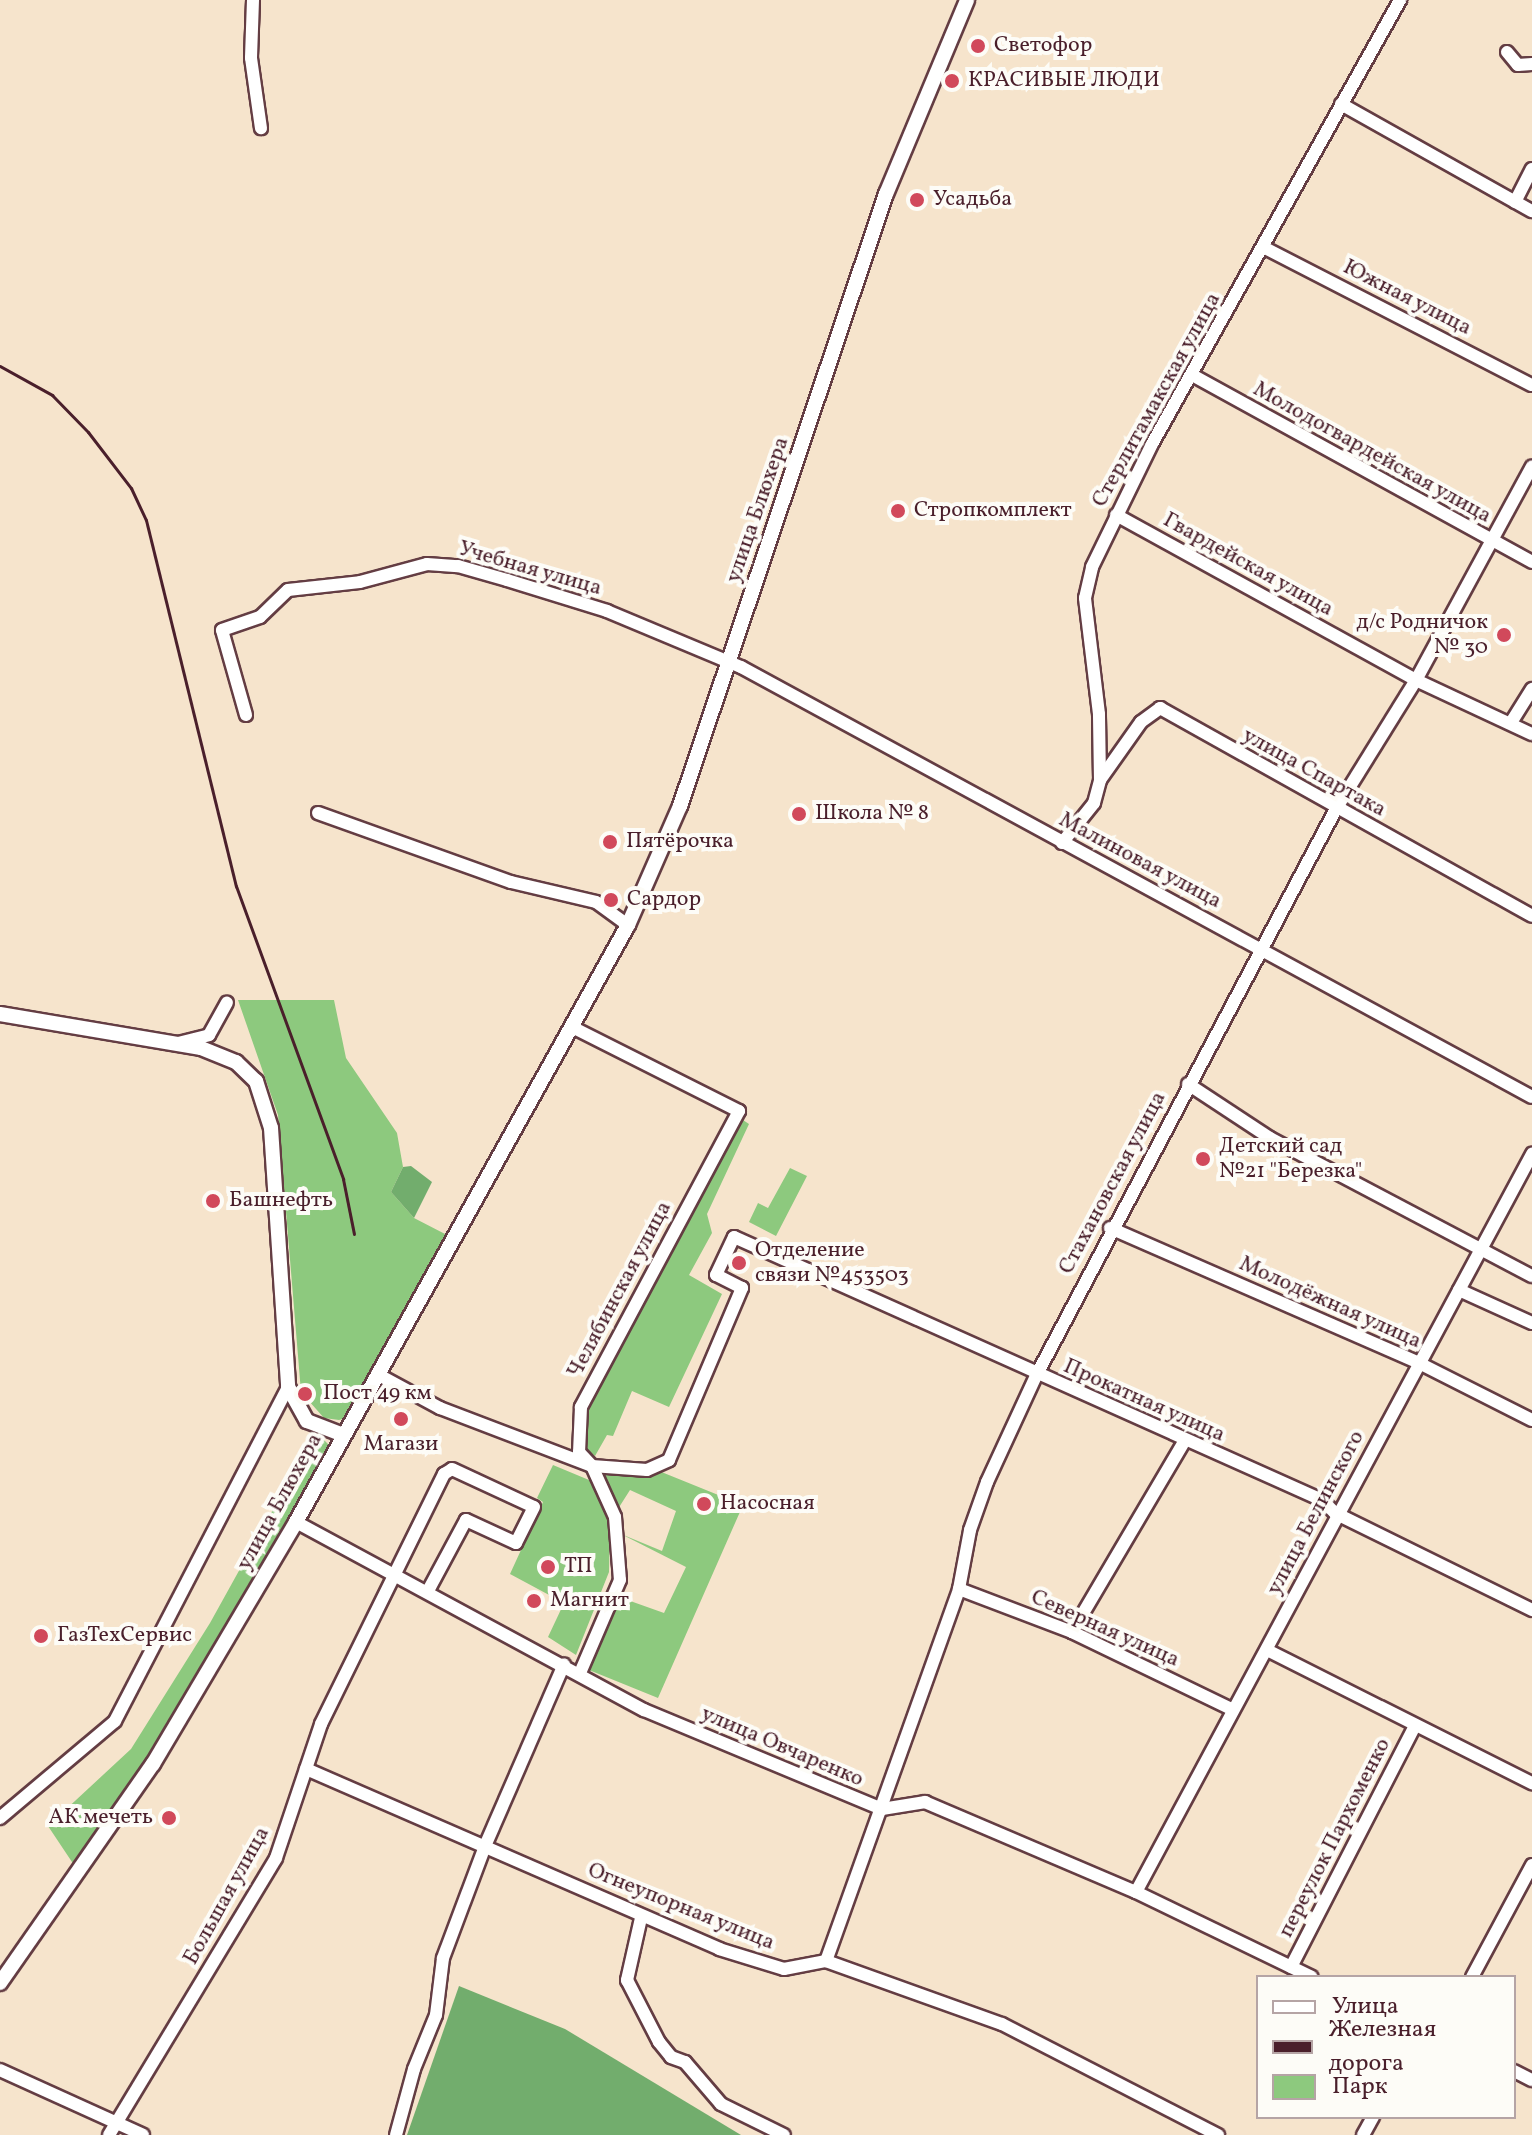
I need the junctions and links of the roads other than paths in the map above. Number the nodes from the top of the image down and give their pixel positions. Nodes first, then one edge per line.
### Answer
1 (253, 0) edge
2 (967, 0) edge
3 (1400, 0) edge
4 (1507, 52) dead end
5 (1532, 64) edge
6 (1341, 104) junction
7 (261, 128) dead end
8 (1532, 169) edge
9 (1515, 202) junction
10 (1532, 211) edge
11 (1263, 247) junction
12 (1194, 376) junction
13 (1532, 385) edge
14 (1532, 466) edge
15 (1116, 515) junction
16 (1493, 543) junction
17 (1532, 562) edge
18 (729, 661) junction
19 (1416, 680) junction
20 (1532, 689) edge
21 (246, 715) dead end
22 (1512, 721) junction
23 (1532, 734) edge
24 (1100, 780) junction
25 (1336, 809) junction
26 (318, 813) dead end
27 (1062, 843) junction
28 (1532, 916) edge
29 (628, 925) junction
30 (1260, 948) junction
31 (227, 1003) dead end
32 (0, 1014) edge
33 (572, 1027) junction
34 (174, 1043) junction
35 (1188, 1084) junction
36 (1532, 1097) edge
37 (1532, 1154) edge
38 (1110, 1228) junction
39 (1479, 1251) junction
40 (1532, 1276) edge
41 (1459, 1290) junction
42 (1532, 1323) edge
43 (1421, 1364) junction
44 (377, 1374) junction
45 (1036, 1376) junction
46 (288, 1387) junction
47 (1532, 1420) edge
48 (343, 1435) junction
49 (1185, 1440) junction
50 (592, 1466) junction
51 (1335, 1513) junction
52 (296, 1522) junction
53 (390, 1575) junction
54 (959, 1589) junction
55 (428, 1591) junction
56 (1532, 1610) edge
57 (1072, 1632) junction
58 (1267, 1650) junction
59 (564, 1664) junction
60 (580, 1673) junction
61 (1233, 1710) junction
62 (1414, 1728) junction
63 (306, 1769) junction
64 (1532, 1783) edge
65 (882, 1809) junction
66 (0, 1818) edge
67 (485, 1846) junction
68 (1532, 1865) edge
69 (1136, 1892) junction
70 (641, 1918) junction
71 (826, 1961) junction
72 (1291, 1967) junction
73 (1308, 1975) edge
74 (1473, 1975) edge
75 (0, 1983) edge
76 (0, 2070) edge
77 (113, 2130) edge
78 (143, 2135) edge
79 (396, 2135) edge
80 (784, 2135) edge
81 (1218, 2135) edge

1 - 7 street
2 - 18 main road, улица Блюхера
3 - 6 street, Стерлитамакская улица
4 - 5 street
6 - 9 street
6 - 11 street, Стерлитамакская улица
8 - 9 street
9 - 10 street
11 - 12 street, Стерлитамакская улица
11 - 13 street, Южная улица
12 - 15 street, Стерлитамакская улица
12 - 16 street, Молодогвардейская улица
14 - 16 street, Стахановская улица
15 - 19 street, Гвардейская улица
15 - 24 street, Стерлитамакская улица
16 - 17 street, Молодогвардейская улица
16 - 19 street, Стахановская улица
18 - 21 street, Учебная улица
18 - 27 street, Малиновая улица
18 - 29 main road, улица Блюхера
19 - 22 street, Гвардейская улица
19 - 25 street, Стахановская улица
20 - 22 street
22 - 23 street, Гвардейская улица
24 - 25 street, улица Спартака
24 - 27 street, Стерлитамакская улица
25 - 28 street, улица Спартака
25 - 30 street, Стахановская улица
26 - 29 street
27 - 30 street, Малиновая улица
29 - 33 main road, улица Блюхера
30 - 35 street, Стахановская улица
30 - 36 street, Малиновая улица
31 - 34 street
32 - 34 main road
33 - 44 main road, улица Блюхера
33 - 50 street, Челябинская улица
34 - 46 main road
35 - 38 street, Стахановская улица
35 - 39 street
37 - 39 street, улица Белинского
38 - 43 street, Молодёжная улица
38 - 45 street, Стахановская улица
39 - 40 street
39 - 41 street, улица Белинского
41 - 42 street
41 - 43 street, улица Белинского
43 - 47 street, Молодёжная улица
43 - 51 street, улица Белинского
44 - 48 main road, улица Блюхера
44 - 50 street
45 - 49 street, Прокатная улица
45 - 50 street, Прокатная улица
45 - 54 street, Стахановская улица
46 - 48 main road
46 - 66 street
48 - 52 main road, улица Блюхера
49 - 51 street, Прокатная улица
49 - 57 street
50 - 60 street, Челябинская улица
51 - 56 street, Прокатная улица
51 - 58 street, улица Белинского
52 - 53 street, улица Овчаренко
52 - 75 main road, улица Блюхера
53 - 55 street, улица Овчаренко
53 - 55 street, Большая улица
53 - 63 street, Большая улица
54 - 57 street, Северная улица
54 - 65 street, Стахановская улица
55 - 59 street, улица Овчаренко
57 - 61 street, Северная улица
58 - 61 street, улица Белинского
58 - 62 street
59 - 60 street, улица Овчаренко
59 - 67 street
60 - 65 street, улица Овчаренко
61 - 69 street, улица Белинского
62 - 64 street
62 - 72 street, переулок Пархоменко
63 - 67 street, Огнеупорная улица
63 - 77 street, Большая улица
65 - 69 street, улица Овчаренко
65 - 71 street, Стахановская улица
67 - 70 street, Огнеупорная улица
67 - 79 street
68 - 74 street
69 - 72 street, улица Овчаренко
70 - 71 street, Огнеупорная улица
70 - 80 street
71 - 81 street
72 - 73 street, улица Овчаренко
76 - 77 street
77 - 78 street

